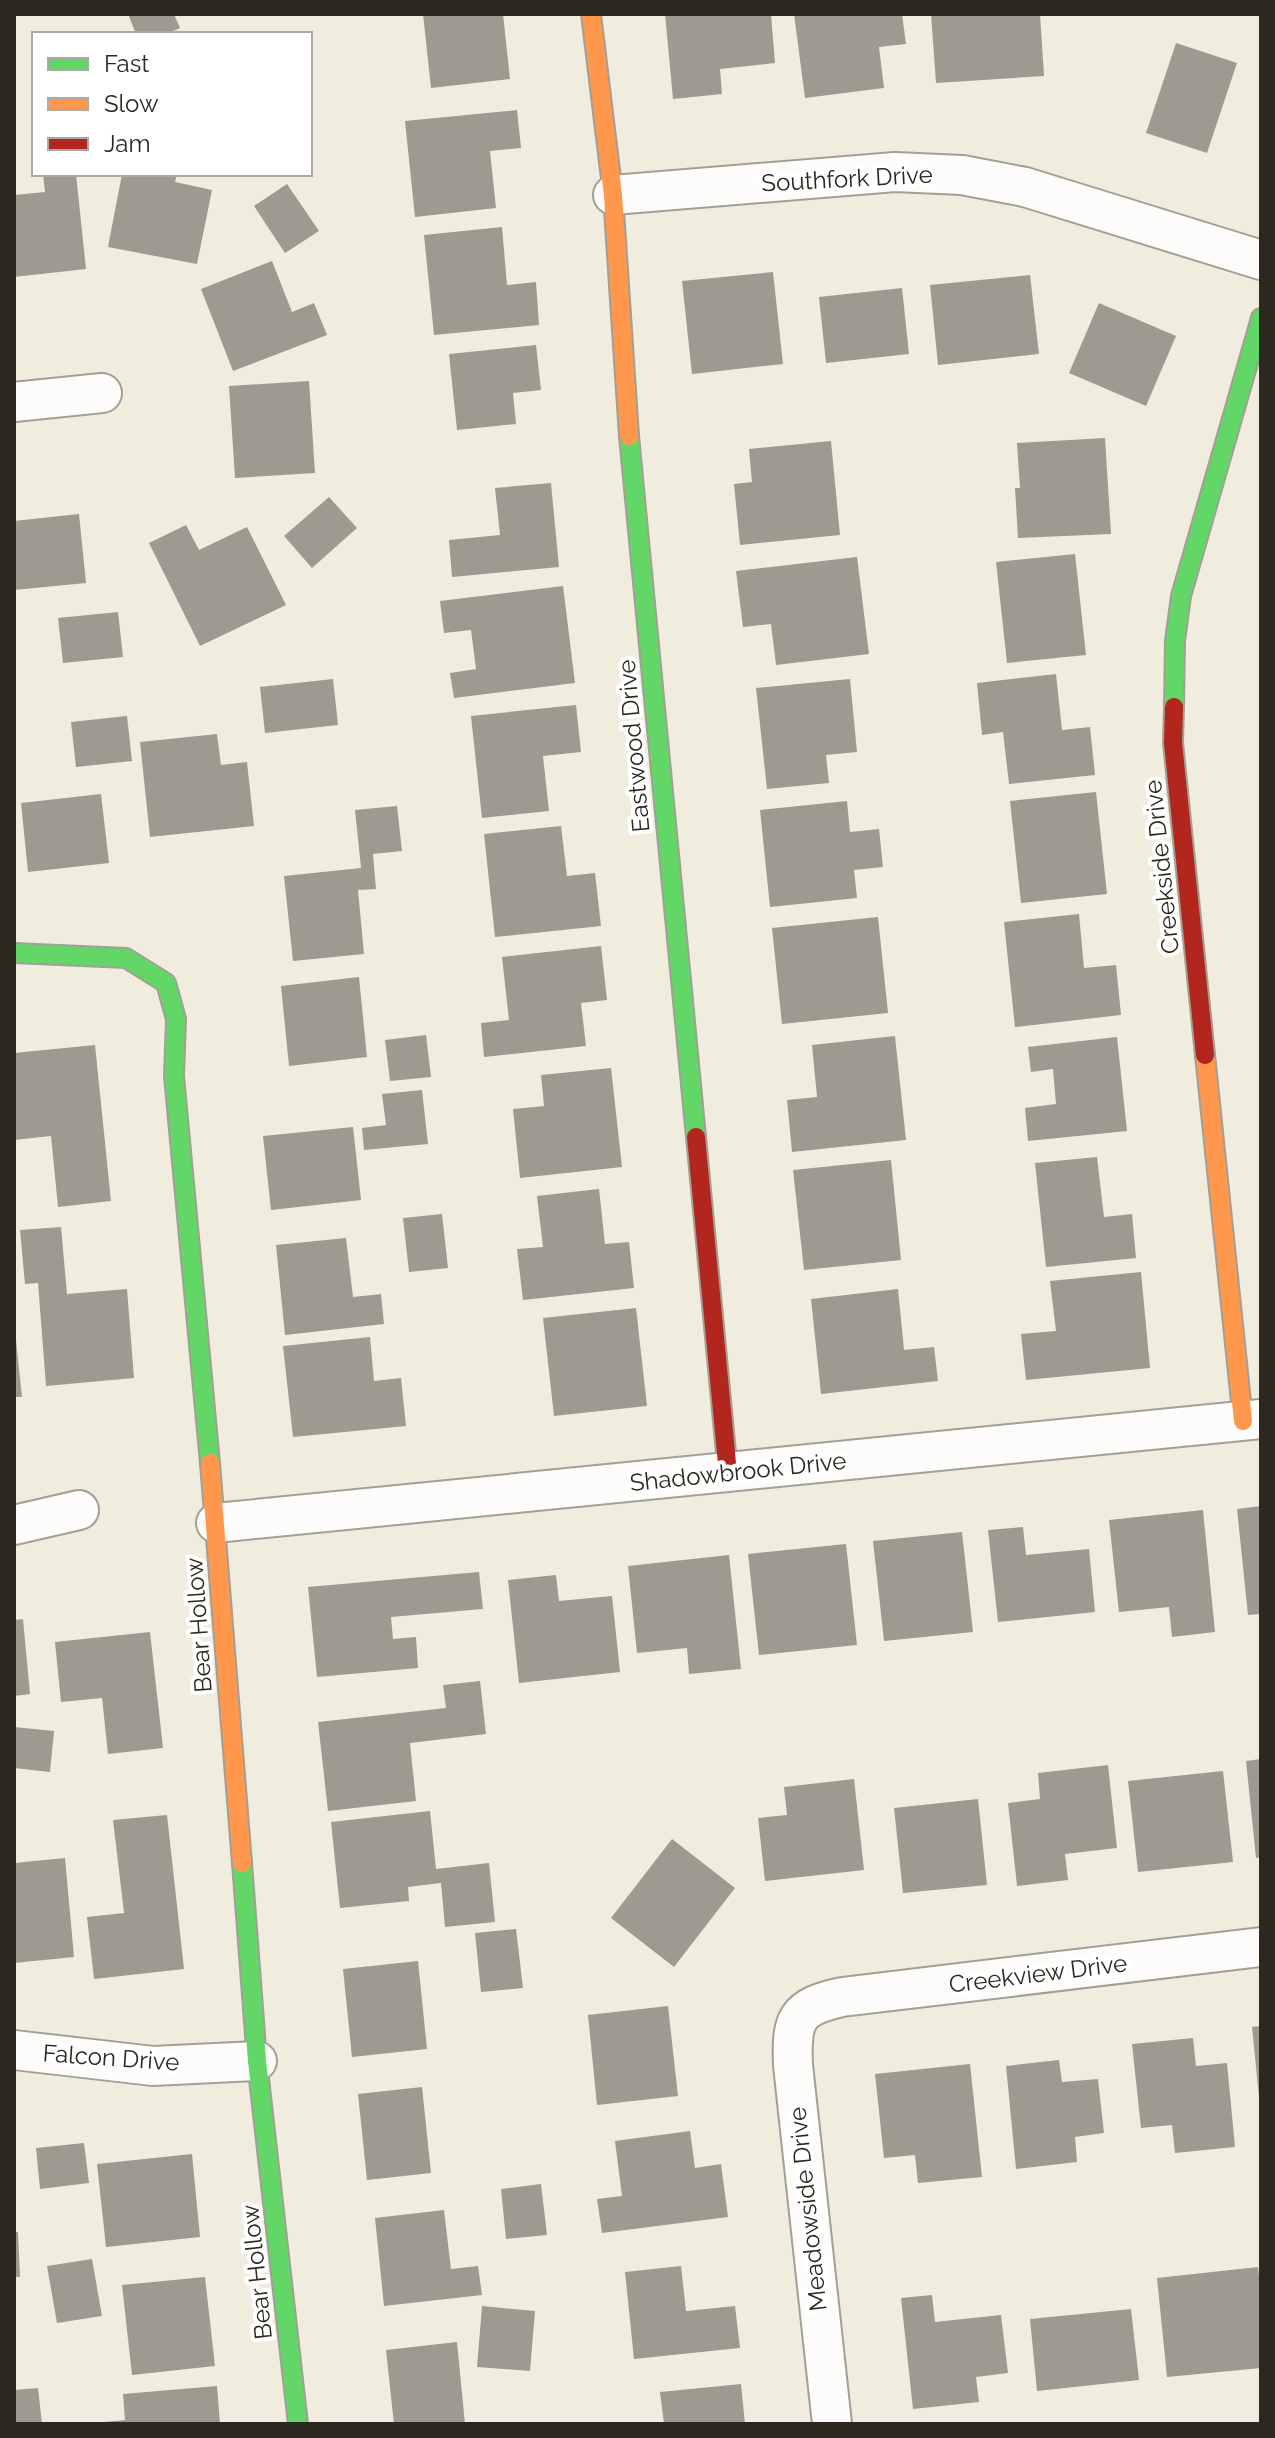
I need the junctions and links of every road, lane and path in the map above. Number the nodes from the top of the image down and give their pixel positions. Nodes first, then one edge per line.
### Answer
1 (591, 14) edge
2 (613, 195) junction
3 (1261, 260) edge
4 (1261, 318) edge
5 (102, 393) dead end
6 (14, 402) edge
7 (14, 953) edge
8 (1252, 1420) edge
9 (728, 1474) junction
10 (79, 1510) dead end
11 (216, 1523) junction
12 (14, 1525) edge
13 (1261, 1947) edge
14 (816, 2003) joint
15 (14, 2050) edge
16 (257, 2061) junction
17 (298, 2424) edge
18 (832, 2424) edge

1 - 2 street, Eastwood Drive
2 - 3 street, Southfork Drive
2 - 9 street, Eastwood Drive
4 - 8 street, Creekside Drive
5 - 6 street
7 - 11 street, Bear Hollow
8 - 9 street, Shadowbrook Drive
9 - 11 street, Shadowbrook Drive
10 - 12 street
11 - 16 street, Bear Hollow
13 - 14 street, Creekview Drive
14 - 18 street, Meadowside Drive
15 - 16 street, Falcon Drive
16 - 17 street, Bear Hollow

